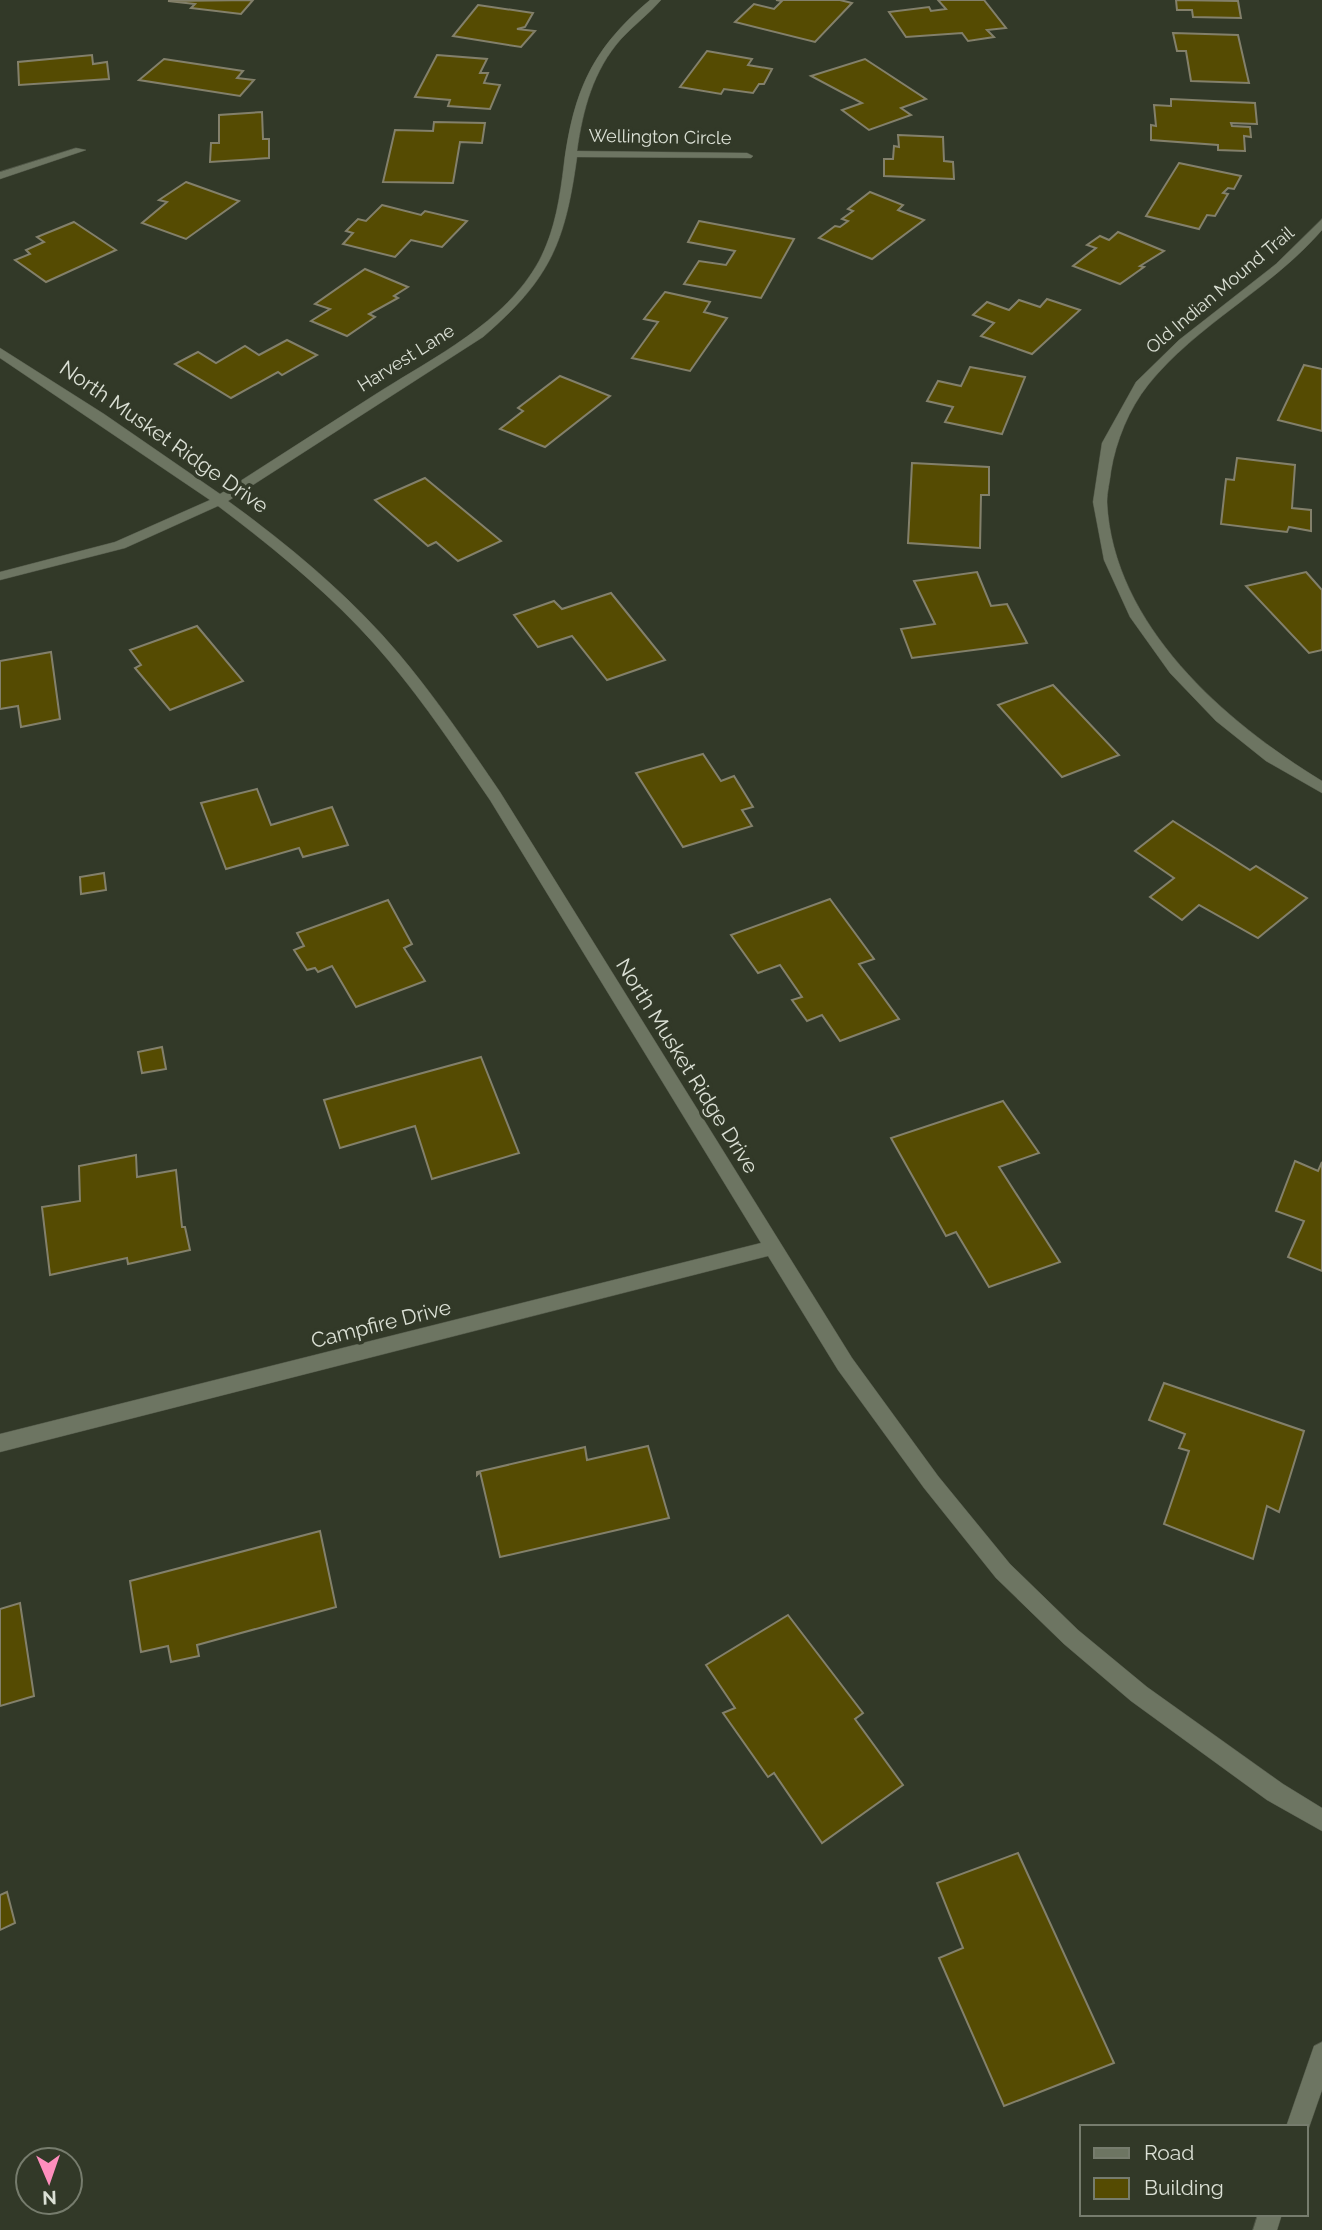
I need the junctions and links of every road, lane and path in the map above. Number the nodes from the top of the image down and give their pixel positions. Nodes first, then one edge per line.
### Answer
1 (656, 0) edge
2 (80, 150) dead end
3 (572, 154) junction
4 (747, 156) dead end
5 (0, 176) edge
6 (1322, 223) edge
7 (0, 352) edge
8 (220, 500) junction
9 (0, 576) edge
10 (1322, 788) edge
11 (772, 1247) junction
12 (0, 1443) edge
13 (1322, 1820) edge
14 (1322, 2054) edge
15 (1299, 2125) edge

1 - 3 street, Harvest Lane
2 - 5 street
3 - 4 street, Wellington Circle
3 - 8 street, Harvest Lane
6 - 10 street, Old Indian Mound Trail
7 - 8 street, North Musket Ridge Drive
8 - 9 street, Harvest Lane
8 - 11 street, North Musket Ridge Drive
11 - 12 street, Campfire Drive
11 - 13 street, North Musket Ridge Drive
14 - 15 street

